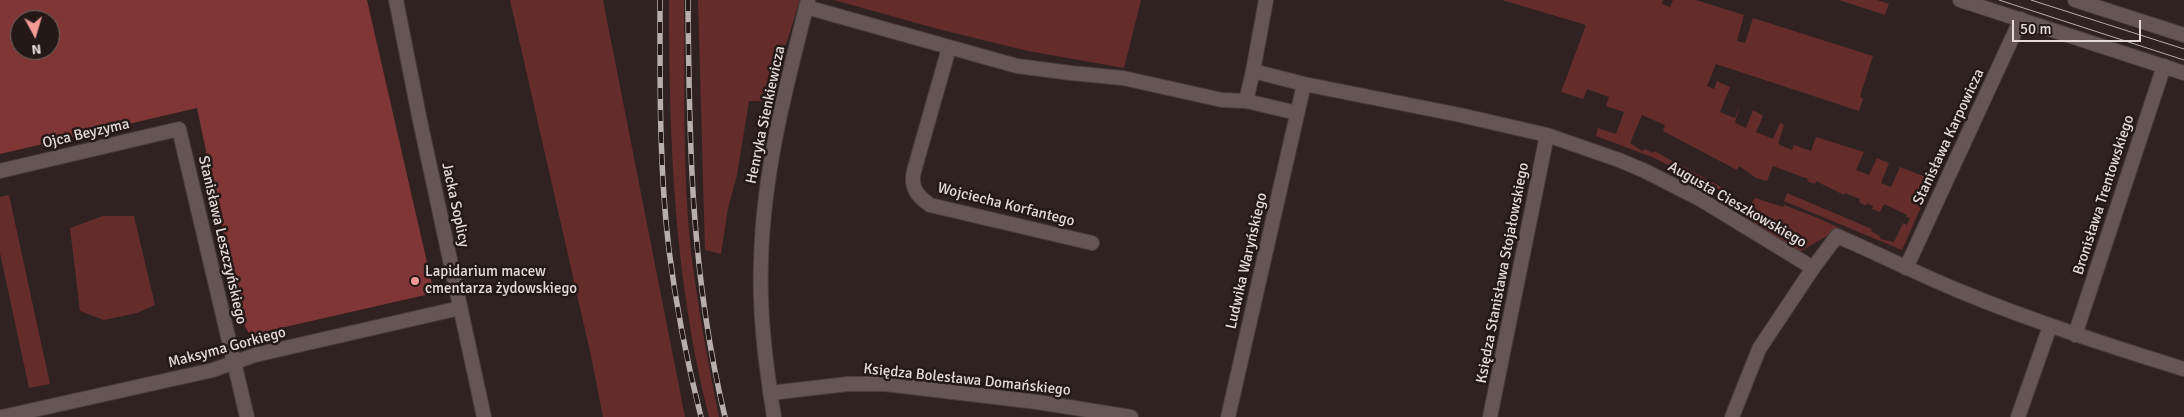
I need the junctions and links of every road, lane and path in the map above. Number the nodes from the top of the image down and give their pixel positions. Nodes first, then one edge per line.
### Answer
1 (396, 0) edge
2 (1266, 0) edge
3 (1960, 0) edge
4 (2075, 0) edge
5 (807, 4) edge
6 (2021, 20) junction
7 (2184, 35) edge
8 (949, 48) junction
9 (2164, 66) junction
10 (1253, 70) junction
11 (2184, 73) edge
12 (1304, 84) junction
13 (1246, 101) junction
14 (1297, 113) junction
15 (179, 129) joint
16 (1547, 136) junction
17 (0, 170) edge
18 (1092, 243) dead end
19 (1813, 268) junction
20 (1906, 268) junction
21 (460, 308) junction
22 (2050, 326) junction
23 (2075, 335) junction
24 (234, 362) junction
25 (2184, 370) edge
26 (770, 393) junction
27 (2, 417) edge
28 (247, 417) edge
29 (484, 417) edge
30 (774, 417) edge
31 (1130, 417) edge
32 (1228, 417) edge
33 (1490, 417) edge
34 (1732, 417) edge
35 (2018, 417) edge

1 - 21 street, Jacka Soplicy
2 - 10 street
3 - 6 street
4 - 7 street
5 - 8 street
5 - 26 street, Henryka Sienkiewicza
6 - 9 street
6 - 20 street, Stanisława Karpowicza
8 - 13 street
8 - 18 street, Wojciecha Korfantego
9 - 11 street
9 - 23 street, Bronisława Trentowskiego
10 - 12 street
10 - 13 street
12 - 14 street, Ludwika Waryńskiego
12 - 16 street, Augusta Cieszkowskiego
13 - 14 street
14 - 32 street, Ludwika Waryńskiego
15 - 17 street, Ojca Beyzyma
15 - 24 street, Stanisława Leszczyńskiego
16 - 19 street, Augusta Cieszkowskiego
16 - 33 street, Księdza Stanisława Stojałowskiego
19 - 20 street, Augusta Cieszkowskiego
19 - 34 street
20 - 22 street, Augusta Cieszkowskiego
21 - 24 street, Maksyma Gorkiego
21 - 29 street, Jacka Soplicy
22 - 23 street, Augusta Cieszkowskiego
22 - 35 street
23 - 25 street, Augusta Cieszkowskiego
24 - 27 street, Maksyma Gorkiego
24 - 28 street, Stanisława Leszczyńskiego
26 - 30 street, Henryka Sienkiewicza
26 - 31 street, Księdza Bolesława Domańskiego

